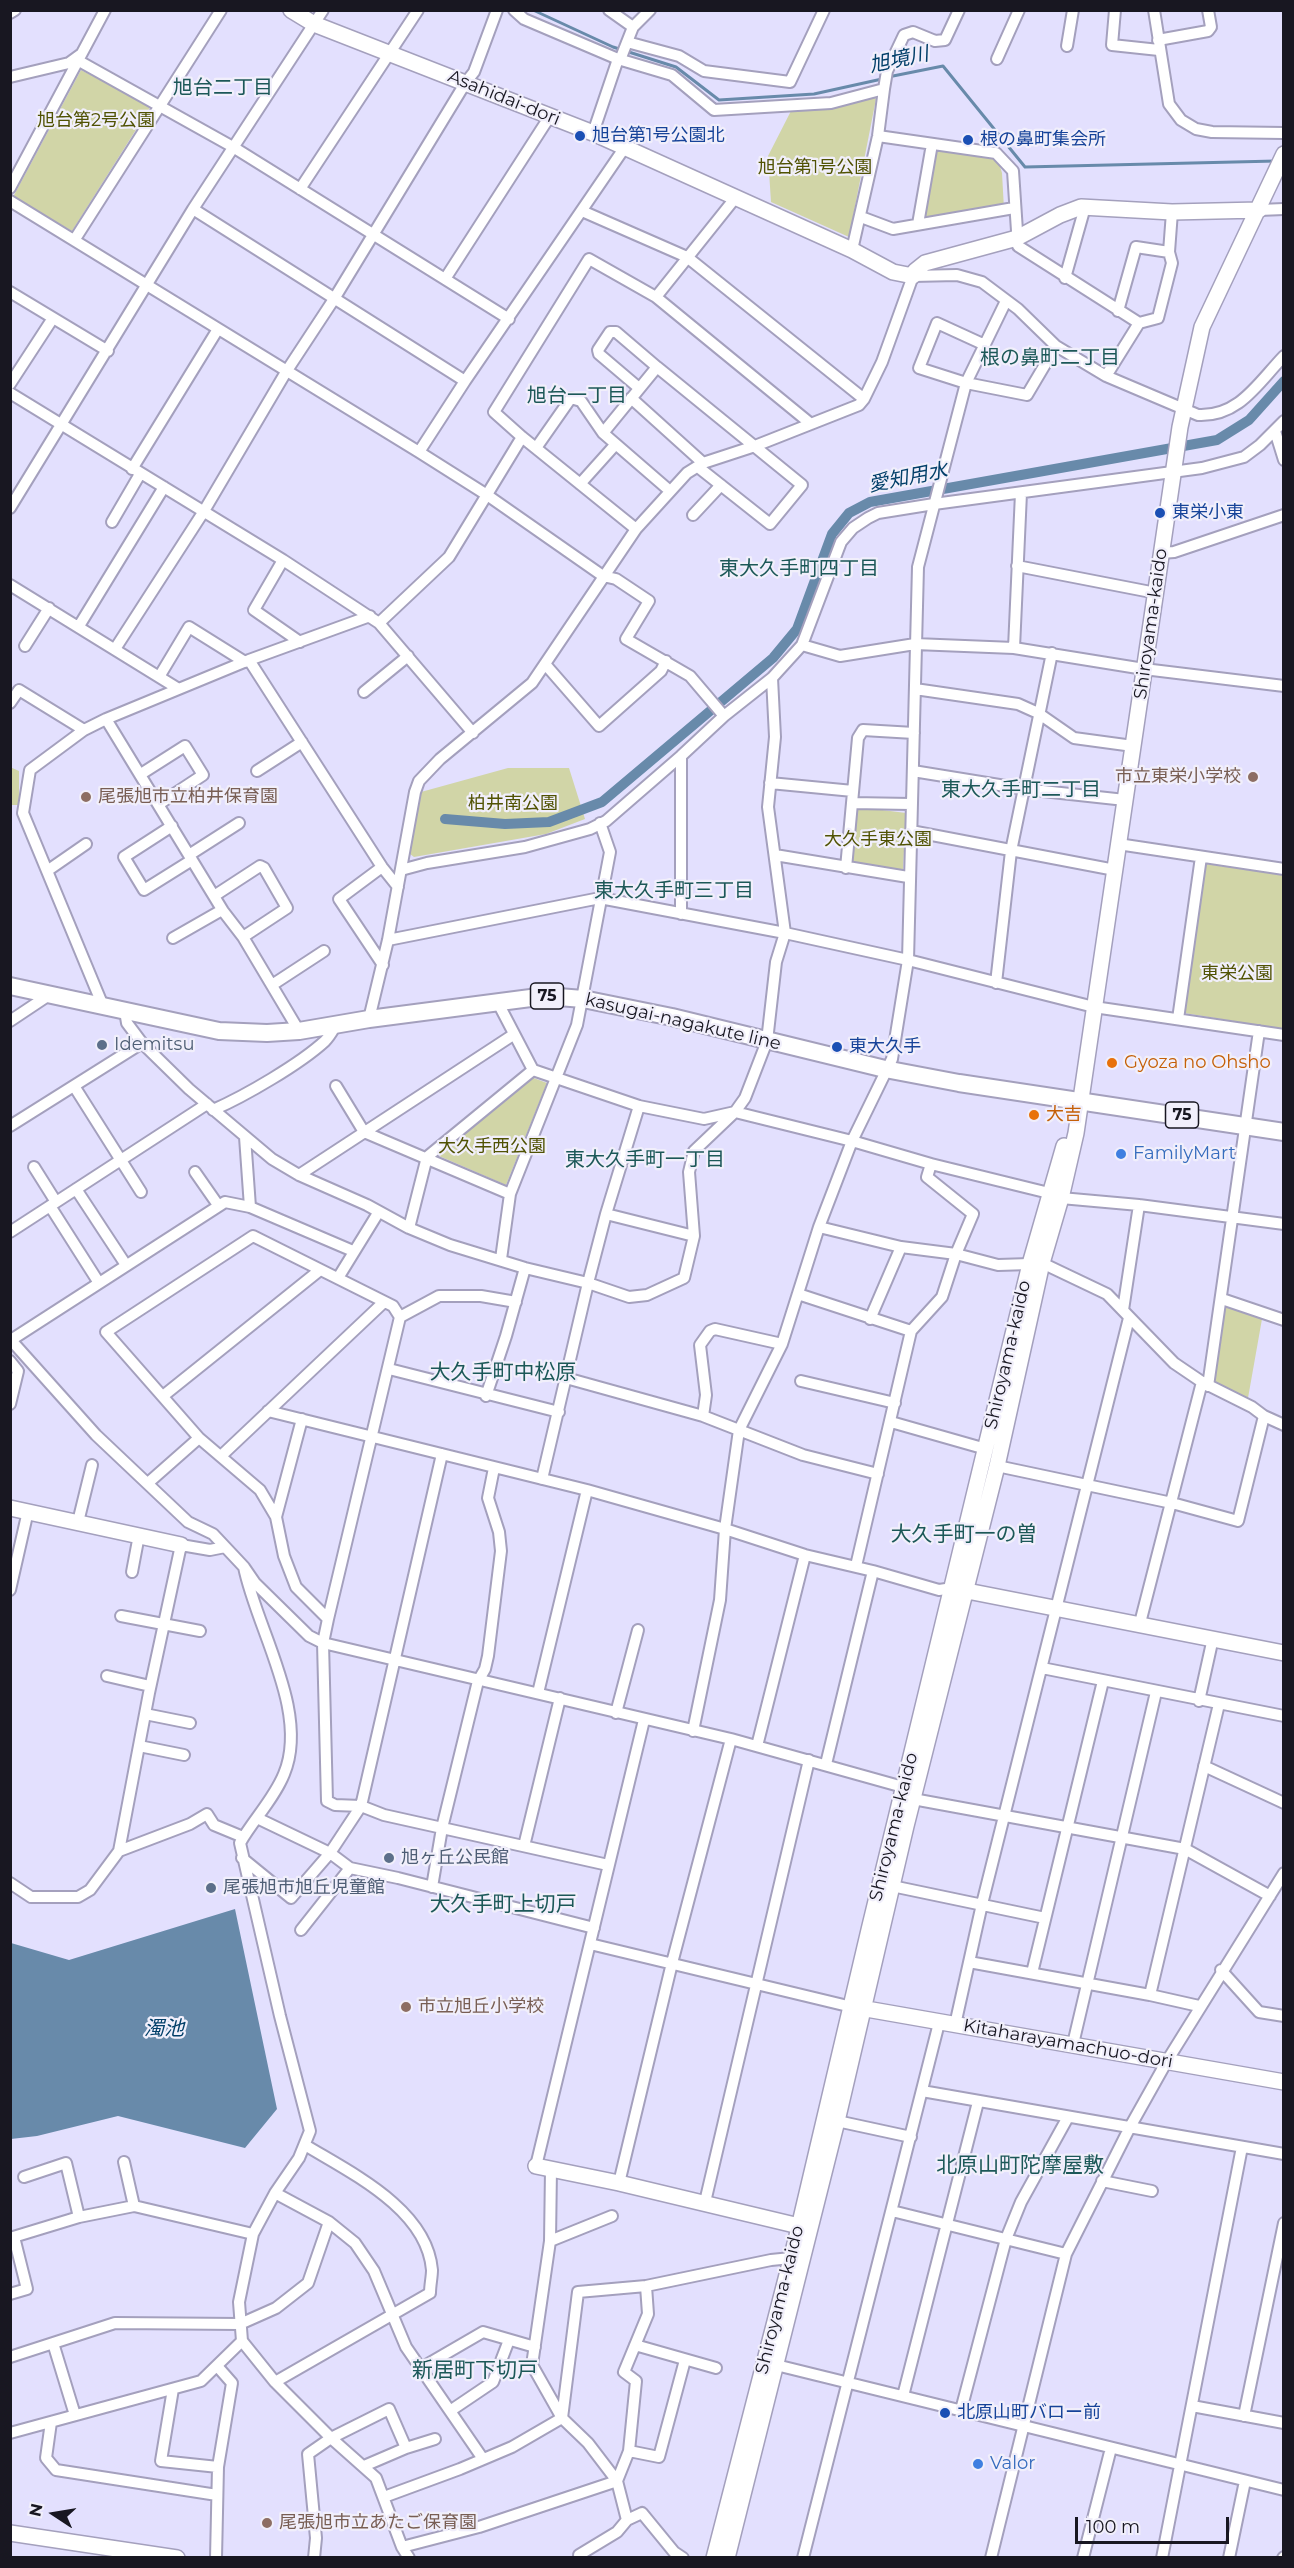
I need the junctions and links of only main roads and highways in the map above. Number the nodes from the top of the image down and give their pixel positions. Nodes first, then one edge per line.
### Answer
1 (10, 986) edge
2 (1284, 1132) edge

1 - 2 main road, kasugai-nagakute line / 75

